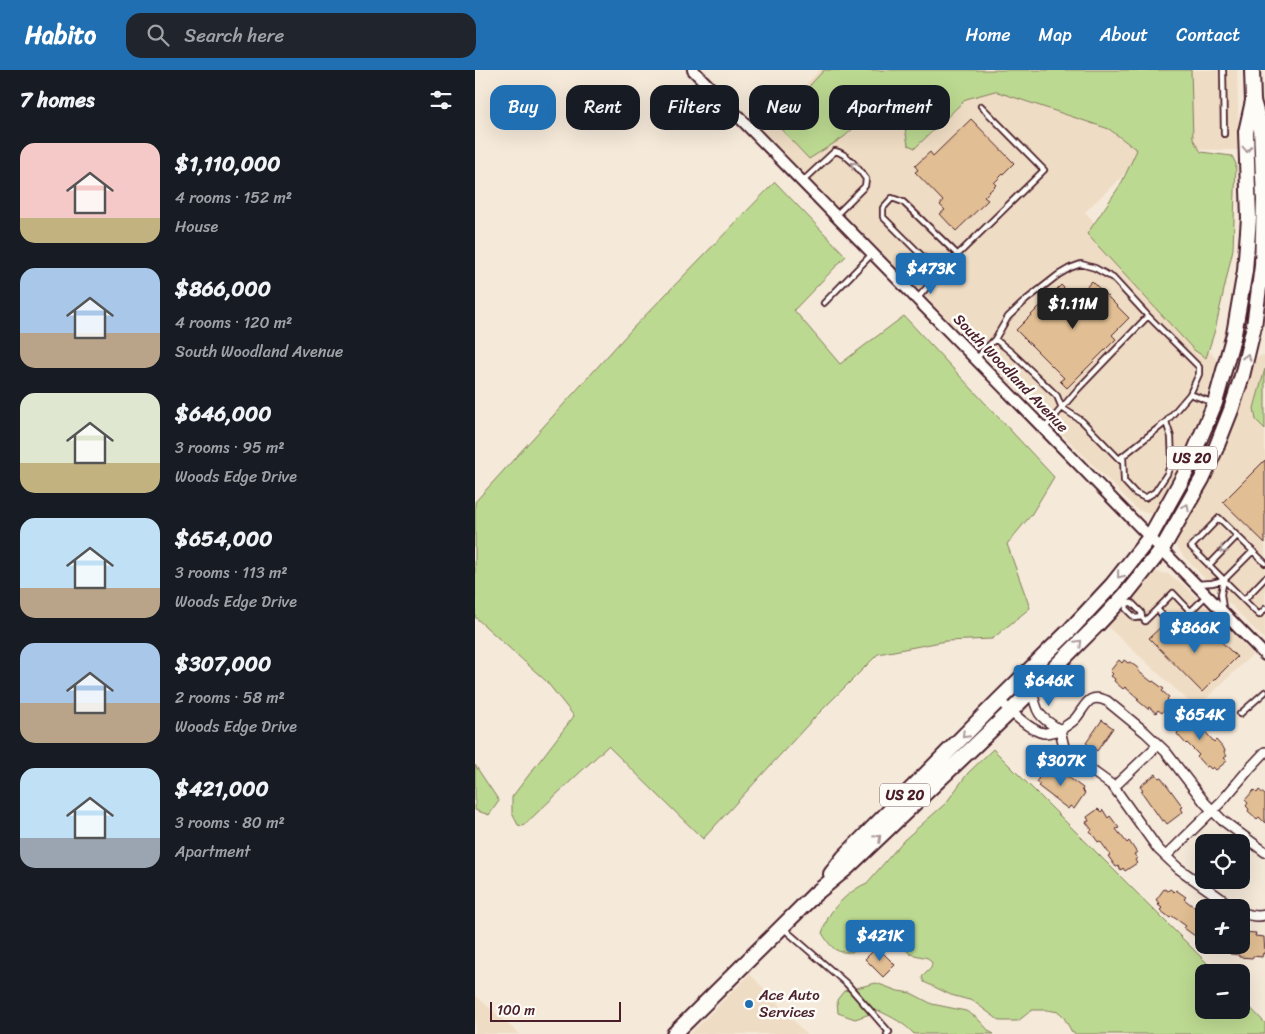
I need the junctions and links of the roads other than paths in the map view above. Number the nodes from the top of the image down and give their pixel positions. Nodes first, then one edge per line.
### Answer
1 (693, 70) edge
2 (1223, 70) edge
3 (1252, 70) edge
4 (1253, 101) junction
5 (981, 106) dead end
6 (1224, 134) dead end
7 (803, 182) junction
8 (836, 215) junction
9 (873, 253) junction
10 (958, 255) junction
11 (939, 273) junction
12 (917, 298) junction
13 (824, 303) dead end
14 (1148, 316) junction
15 (995, 339) junction
16 (976, 359) junction
17 (1190, 394) junction
18 (1215, 403) junction
19 (1062, 408) junction
20 (1166, 422) junction
21 (1044, 429) junction
22 (1123, 456) junction
23 (1237, 536) junction
24 (1151, 537) junction
25 (1162, 549) junction
26 (1253, 551) junction
27 (1264, 560) edge
28 (1209, 564) junction
29 (1265, 578) edge
30 (1225, 580) junction
31 (1196, 584) junction
32 (1207, 596) junction
33 (1244, 600) junction
34 (1124, 601) junction
35 (1157, 609) junction
36 (1265, 609) edge
37 (1191, 612) junction
38 (1223, 612) junction
39 (1142, 617) junction
40 (1263, 650) edge
41 (1032, 689) junction
42 (1265, 692) edge
43 (999, 700) junction
44 (1011, 711) junction
45 (1240, 714) dead end
46 (1060, 730) junction
47 (1158, 744) junction
48 (1265, 752) edge
49 (1114, 787) junction
50 (1212, 810) junction
51 (1265, 852) edge
52 (1166, 856) junction
53 (815, 894) junction
54 (1221, 899) edge
55 (1250, 915) edge
56 (1265, 915) edge
57 (781, 928) junction
58 (674, 1034) edge
59 (887, 1034) edge

1 - 7 street, South Woodland Avenue
2 - 6 lane
3 - 4 main road, US 20
4 -> 18 main road, US 20
25 -> 4 main road, US 20
5 - 10 lane
7 - 8 street, South Woodland Avenue
8 -> 7 lane
8 - 9 street, South Woodland Avenue
9 - 12 street, South Woodland Avenue
9 - 13 lane
10 - 11 lane
10 - 11 lane
11 - 12 lane
12 - 16 street, South Woodland Avenue
14 - 15 lane
14 - 17 lane
14 - 19 lane
15 - 16 lane
15 - 19 lane
16 - 21 street, South Woodland Avenue
17 - 18 lane
17 - 20 lane
18 - 24 main road, US 20
19 - 21 lane
19 - 22 lane
20 - 22 lane
20 - 22 lane
21 - 24 street, South Woodland Avenue
23 - 26 lane
23 -> 28 lane
23 - 28 lane
24 - 25 street, South Woodland Avenue
24 -> 43 main road, US 20
25 - 31 street, South Woodland Avenue
25 - 34 main road, US 20
26 - 27 lane
26 - 30 lane
28 - 30 lane
29 - 33 lane
30 - 31 lane
30 - 33 lane
30 - 38 lane
31 - 32 street, South Woodland Avenue
32 - 37 lane
32 - 38 street, South Woodland Avenue
33 - 36 lane
34 - 39 lane
34 - 39 lane
41 -> 34 main road, US 20
35 - 37 lane
35 - 37 lane
35 - 39 lane
38 - 40 street, South Woodland Avenue
41 - 44 main road, US 20
41 - 46 street
42 - 45 lane
43 - 44 street
43 -> 53 main road, US 20
44 - 46 street
53 -> 44 main road, US 20
46 - 47 street
46 - 49 street
47 - 49 street
47 - 50 street
48 - 50 street
49 - 52 street
50 - 51 street
50 - 52 street
52 - 54 street
53 - 57 main road, US 20
55 - 56 street
57 - 58 main road, US 20
57 - 59 lane

